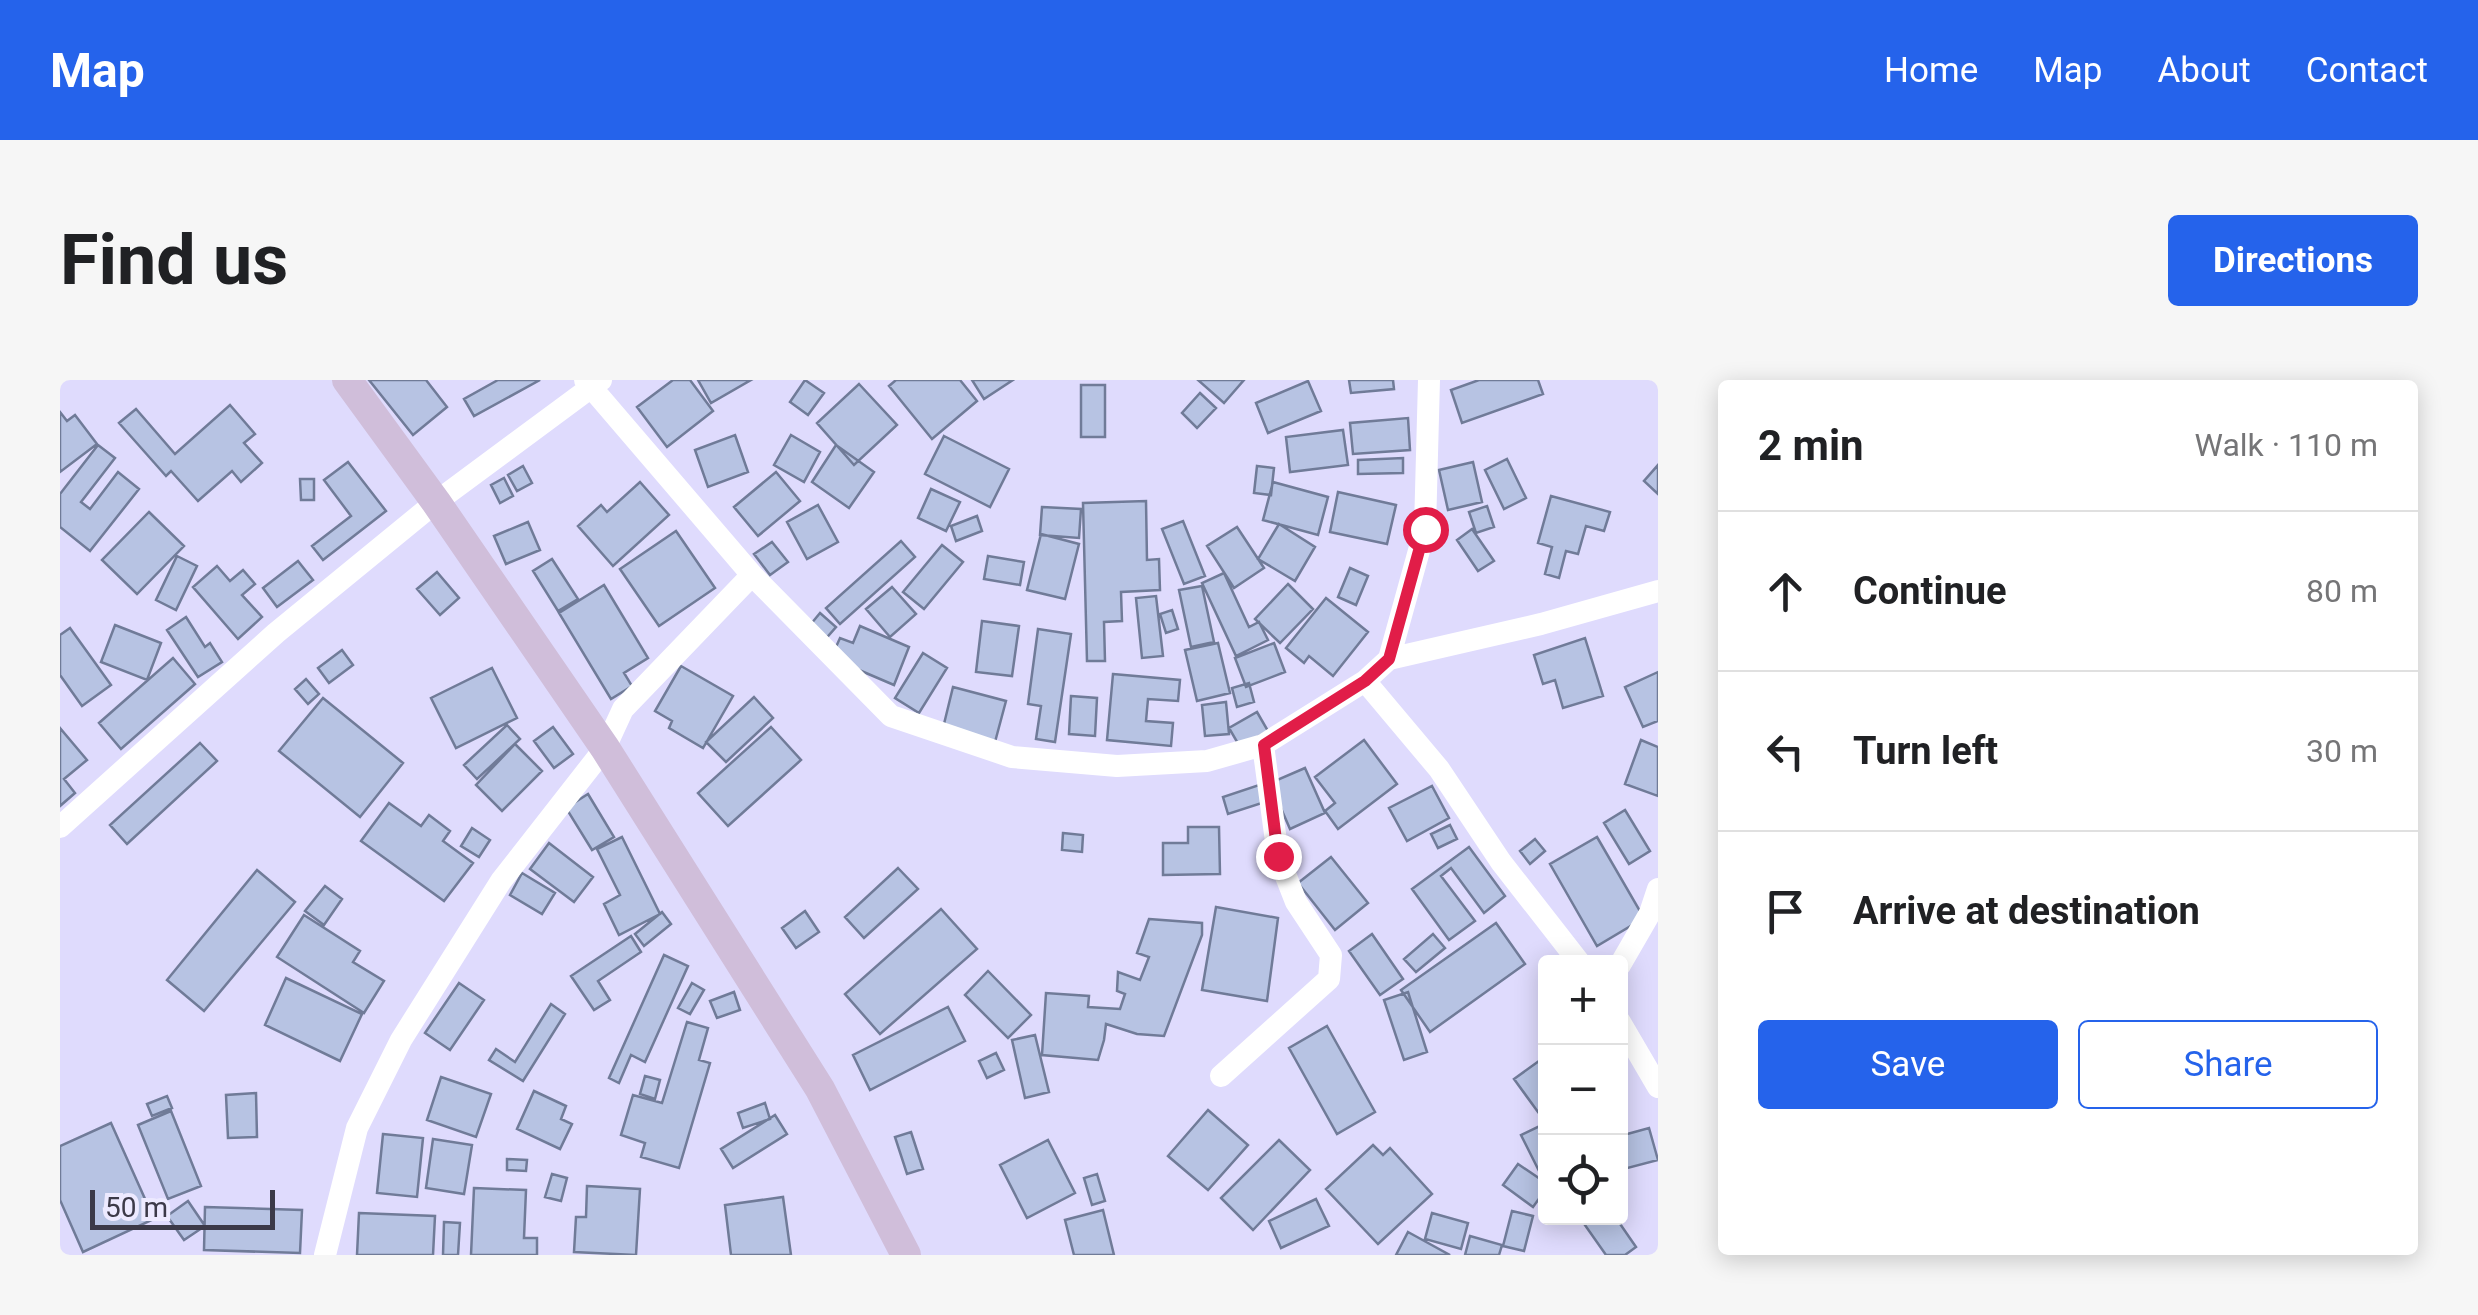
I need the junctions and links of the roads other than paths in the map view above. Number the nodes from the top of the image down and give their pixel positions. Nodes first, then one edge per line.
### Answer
1 (347, 380) edge
2 (1429, 380) edge
3 (593, 383) edge
4 (436, 502) junction
5 (752, 576) junction
6 (1658, 591) edge
7 (1389, 659) junction
8 (1365, 681) junction
9 (1264, 745) junction
10 (605, 748) junction
11 (60, 827) edge
12 (1658, 890) edge
13 (1574, 955) edge
14 (1626, 955) edge
15 (1628, 1036) edge
16 (1221, 1076) dead end
17 (1658, 1087) edge
18 (326, 1255) edge
19 (906, 1255) edge

1 - 4 main road
2 - 7 street
3 - 4 street
3 - 5 street
4 - 10 main road
4 - 11 street
5 - 9 street
5 - 10 street
6 - 7 street
7 - 8 street
8 - 9 street
8 - 13 street
9 - 16 street
10 - 18 street
10 - 19 main road
12 - 14 street
15 - 17 street

